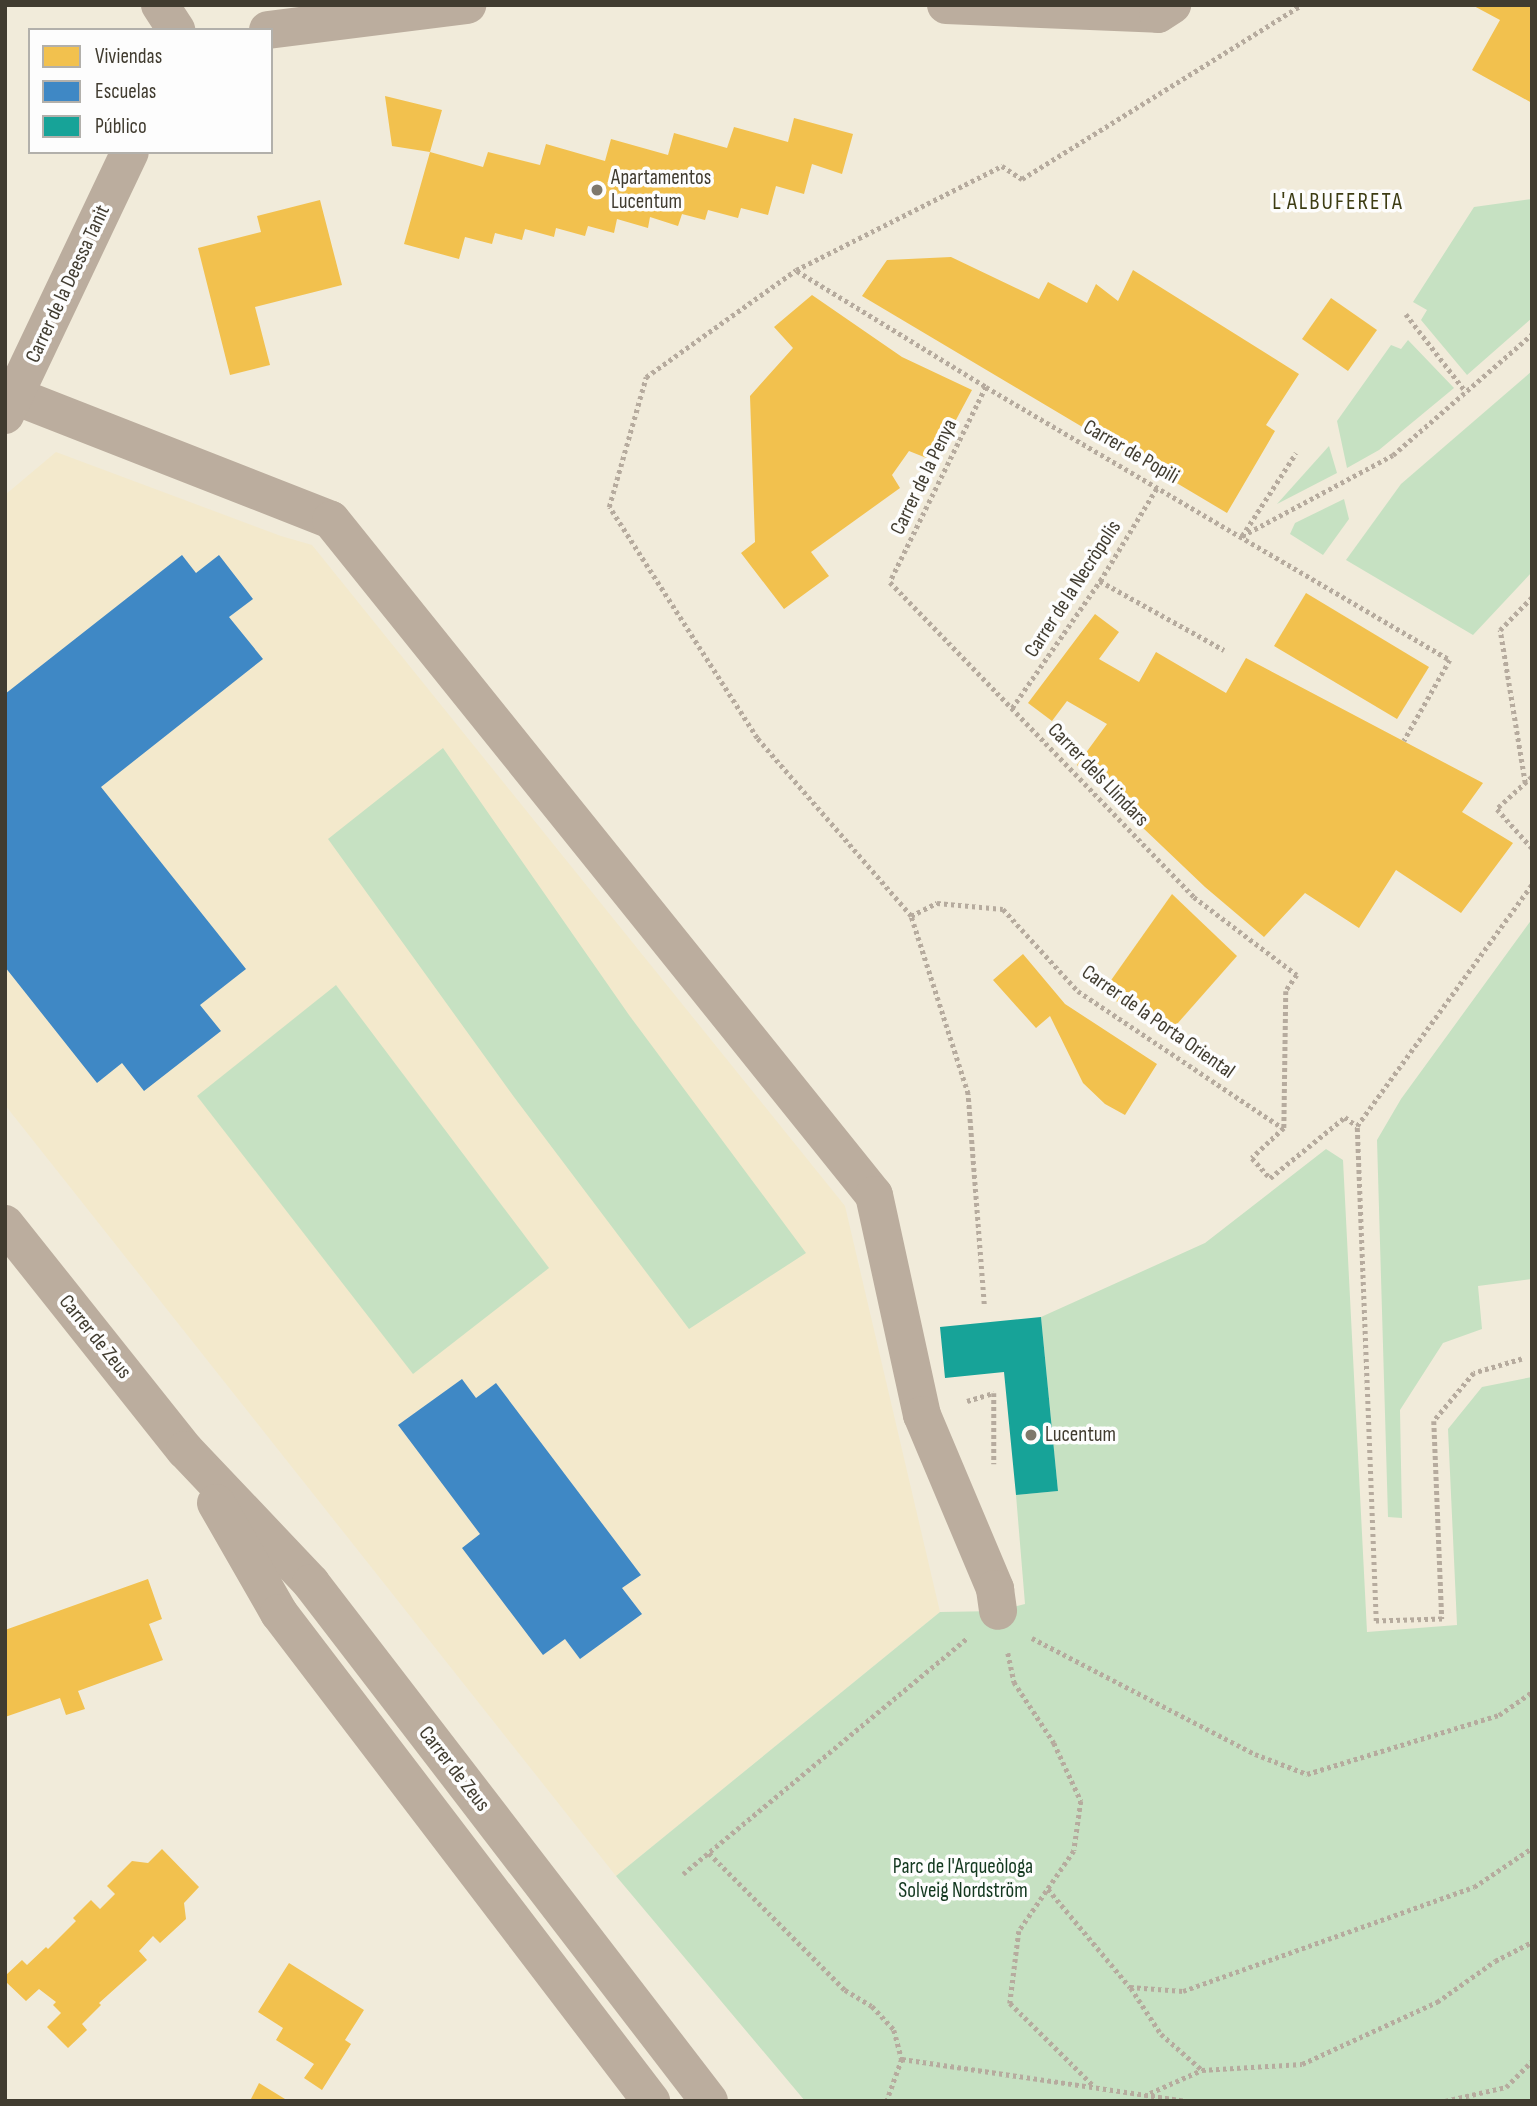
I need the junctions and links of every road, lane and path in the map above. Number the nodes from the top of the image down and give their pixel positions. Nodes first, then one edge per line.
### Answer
1 (160, 5) edge
2 (467, 5) edge
3 (946, 5) edge
4 (1172, 5) edge
5 (1301, 5) edge
6 (175, 28) edge
7 (273, 29) edge
8 (129, 154) edge
9 (796, 270) junction
10 (1406, 313) dead end
11 (1532, 334) edge
12 (986, 387) junction
13 (1466, 391) junction
14 (10, 405) edge
15 (1296, 453) dead end
16 (1158, 486) junction
17 (1242, 537) junction
18 (1100, 581) junction
19 (890, 582) joint
20 (1532, 597) edge
21 (1224, 650) dead end
22 (1012, 708) junction
23 (1404, 741) dead end
24 (1532, 777) edge
25 (1525, 783) junction
26 (1532, 848) edge
27 (1532, 884) edge
28 (911, 916) junction
29 (1357, 1126) junction
30 (1284, 1128) junction
31 (5, 1224) edge
32 (984, 1304) dead end
33 (1522, 1359) dead end
34 (185, 1450) junction
35 (999, 1611) junction
36 (1532, 1692) edge
37 (1532, 1848) edge
38 (709, 1853) junction
39 (683, 1874) dead end
40 (1048, 1889) junction
41 (1532, 1942) edge
42 (1130, 1987) junction
43 (902, 2059) junction
44 (1532, 2061) edge
45 (1202, 2070) junction
46 (1094, 2085) junction
47 (1150, 2093) junction
48 (652, 2101) edge
49 (709, 2101) edge
50 (887, 2101) edge
51 (1185, 2101) edge
52 (1445, 2101) edge

1 - 6 street
2 - 7 street
3 - 4 street
5 - 9 path
8 - 14 street, Carrer de la Deessa Tanit
9 - 12 path, Carrer de Popili
9 - 28 path
10 - 13 path
11 - 13 path
12 - 16 path, Carrer de Popili
12 - 19 path, Carrer de la Penya
13 - 17 path
14 - 35 street
15 - 17 path
16 - 17 path, Carrer de Popili
16 - 18 path, Carrer de la Necròpolis
17 - 23 path, Carrer de Popili
18 - 21 path
18 - 22 path, Carrer de la Necròpolis
19 - 22 path, Carrer dels Llindars
20 - 25 path
22 - 30 path, Carrer dels Llindars
24 - 25 path
25 - 26 path
27 - 29 path
28 - 30 path, Carrer de la Porta Oriental
28 - 32 path
29 - 30 path
29 - 33 path
31 - 34 street, Carrer de Zeus
34 - 48 street, Carrer de Zeus
34 - 49 street, Carrer de Zeus
35 - 36 path
35 - 38 path
35 - 40 path
37 - 42 path
38 - 39 path
38 - 43 path
40 - 42 path
40 - 46 path
41 - 45 path
42 - 45 path
43 - 46 path
43 - 50 path
44 - 52 path
45 - 47 path
46 - 47 path
47 - 51 path

